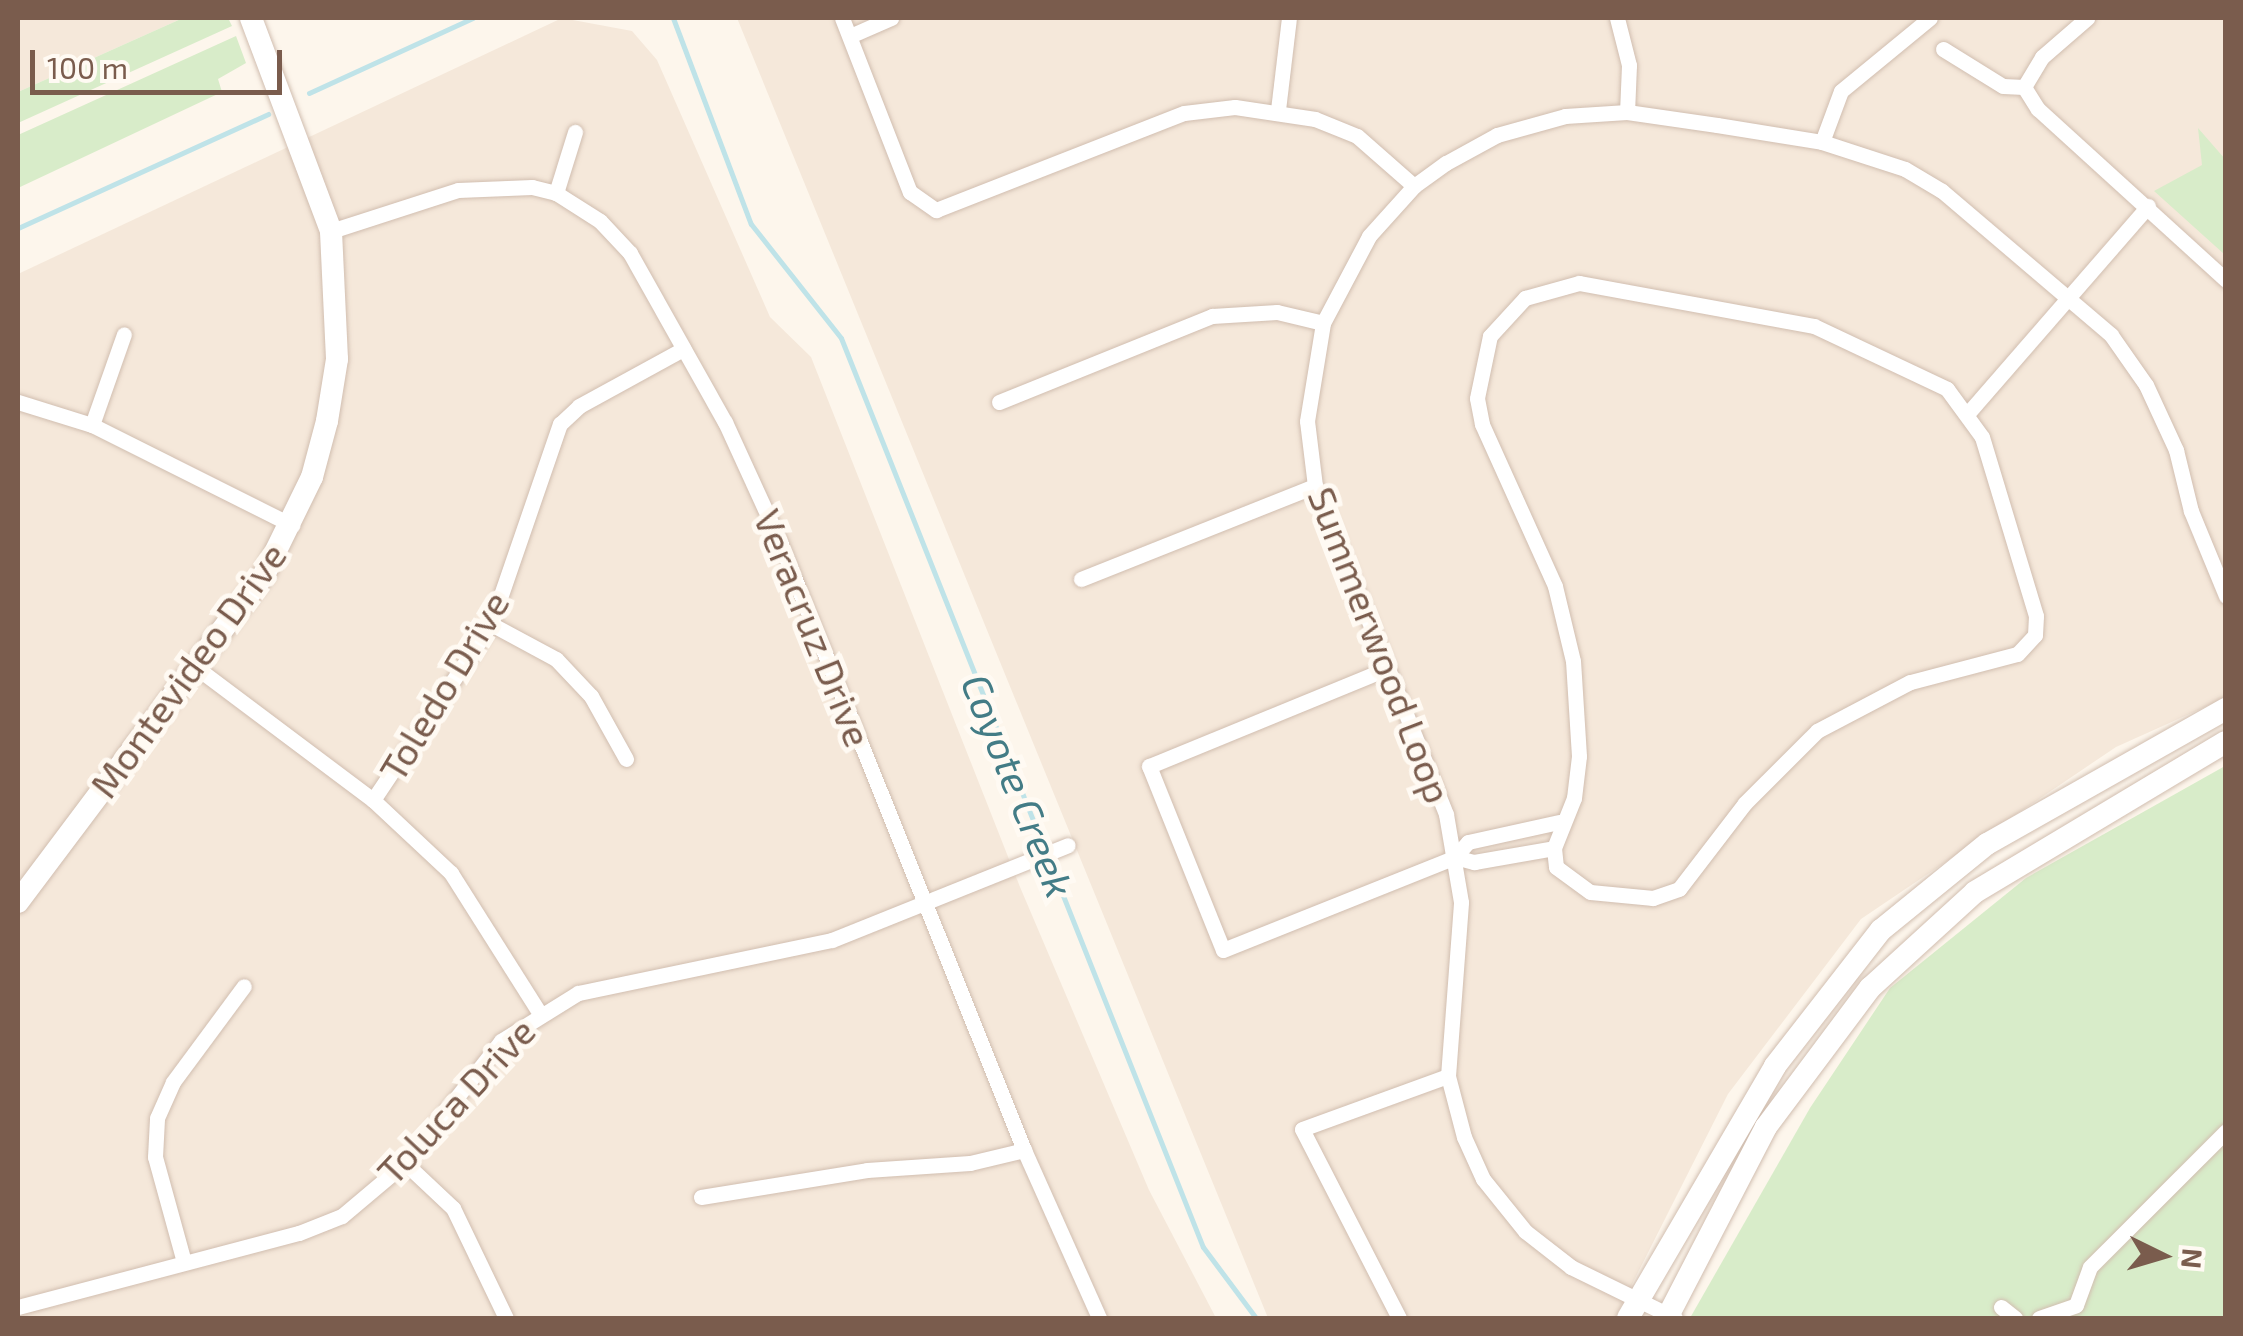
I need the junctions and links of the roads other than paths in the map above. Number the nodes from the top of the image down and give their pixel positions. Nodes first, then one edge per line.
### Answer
1 (251, 18) edge
2 (842, 18) edge
3 (891, 18) edge
4 (1289, 18) edge
5 (1617, 18) edge
6 (1930, 18) edge
7 (2088, 18) edge
8 (850, 36) junction
9 (1943, 49) dead end
10 (2024, 87) junction
11 (1278, 110) junction
12 (1627, 112) junction
13 (575, 132) dead end
14 (1822, 142) junction
15 (1414, 186) junction
16 (556, 194) junction
17 (2148, 206) junction
18 (331, 231) junction
19 (2226, 280) edge
20 (2071, 298) junction
21 (1323, 323) junction
22 (124, 334) dead end
23 (683, 349) junction
24 (18, 402) edge
25 (999, 402) dead end
26 (1969, 412) junction
27 (92, 424) junction
28 (1315, 486) junction
29 (292, 525) junction
30 (1080, 580) dead end
31 (2226, 596) edge
32 (491, 624) junction
33 (197, 668) junction
34 (1386, 668) junction
35 (2226, 709) edge
36 (2226, 742) edge
37 (626, 760) dead end
38 (374, 800) junction
39 (1559, 822) junction
40 (1068, 845) dead end
41 (1554, 848) junction
42 (1455, 857) junction
43 (18, 902) edge
44 (925, 902) junction
45 (244, 986) dead end
46 (538, 1012) junction
47 (1448, 1076) junction
48 (2226, 1131) edge
49 (1024, 1150) junction
50 (405, 1163) junction
51 (701, 1197) dead end
52 (184, 1262) junction
53 (18, 1307) edge
54 (2001, 1307) dead end
55 (1633, 1310) edge
56 (1670, 1317) edge
57 (506, 1318) edge
58 (1099, 1318) edge
59 (1399, 1318) edge
60 (2015, 1318) edge
61 (2039, 1318) edge

1 - 18 main road, Montevideo Drive
2 - 8 street
3 - 8 street
4 - 11 street
5 - 12 street
6 - 14 street
7 - 10 street
8 - 11 street
9 - 10 street
10 - 17 street
11 - 15 street
12 - 14 street, Summerwood Loop
12 - 15 street, Summerwood Loop
13 - 16 street
14 - 20 street, Summerwood Loop
15 - 21 street, Summerwood Loop
16 - 18 street, Veracruz Drive
16 - 23 street, Veracruz Drive
17 - 19 street
17 - 20 street
18 - 29 main road, Montevideo Drive
20 - 26 street
20 - 31 street, Summerwood Loop
21 - 25 street
21 - 28 street, Summerwood Loop
22 - 27 street
23 - 32 street, Toledo Drive
23 - 44 street, Veracruz Drive
24 - 27 street
26 - 39 street
26 - 41 street
27 - 29 street
28 - 30 street
28 - 34 street, Summerwood Loop
29 - 33 main road, Montevideo Drive
32 - 37 street
32 - 38 street, Toledo Drive
33 - 38 street
33 - 43 main road, Montevideo Drive
34 - 42 street, Summerwood Loop
34 - 42 street
35 - 55 main road
36 - 56 main road
38 - 46 street
39 - 41 street
39 - 42 street
40 - 44 street, Toluca Drive
41 - 42 street
42 - 47 street, Summerwood Loop
44 - 46 street, Toluca Drive
44 - 49 street, Veracruz Drive
45 - 52 street
46 - 50 street, Toluca Drive
47 - 55 street, Summerwood Loop
47 - 59 street
48 - 61 street
49 - 51 street
49 - 58 street, Veracruz Drive
50 - 52 street, Toluca Drive
50 - 57 street
52 - 53 street, Toluca Drive
54 - 60 street
55 - 56 street, Summerwood Loop

